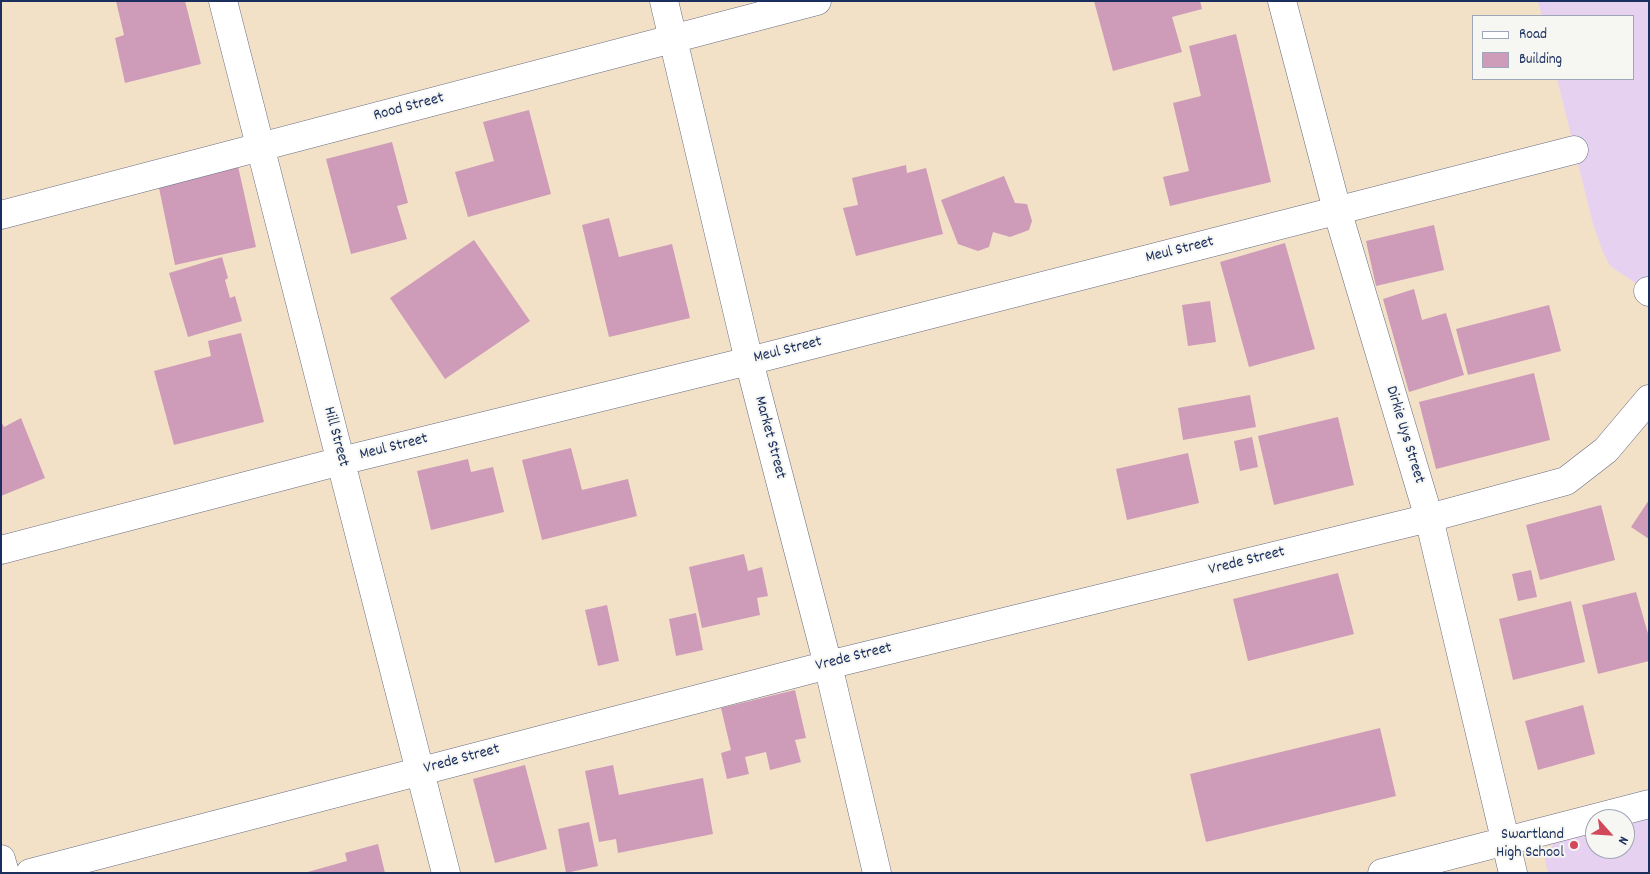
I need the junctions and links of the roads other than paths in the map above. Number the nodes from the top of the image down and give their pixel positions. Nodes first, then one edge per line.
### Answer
1 (222, 1) edge
2 (664, 1) edge
3 (817, 1) edge
4 (1282, 1) edge
5 (673, 39) junction
6 (259, 148) junction
7 (1574, 150) dead end
8 (1337, 210) junction
9 (1, 215) edge
10 (749, 361) junction
11 (1649, 399) edge
12 (341, 460) junction
13 (1429, 518) junction
14 (1, 550) edge
15 (828, 664) junction
16 (420, 771) junction
17 (1649, 804) edge
18 (1506, 842) junction
19 (1, 860) edge
20 (4, 873) edge
21 (30, 873) edge
22 (446, 873) edge
23 (877, 873) edge
24 (1382, 873) edge
25 (1513, 873) edge

1 - 6 street, Hill Street
2 - 5 street, Market Street
3 - 5 street, Rood Street
4 - 8 street, Dirkie Uys Street
5 - 6 street, Rood Street
5 - 10 street, Market Street
6 - 9 street, Rood Street
6 - 12 street, Hill Street
7 - 8 street, Meul Street
8 - 10 street, Meul Street
8 - 13 street, Dirkie Uys Street
10 - 12 street, Meul Street
10 - 15 street, Market Street
11 - 13 street, Vrede Street
12 - 14 street, Meul Street
12 - 16 street, Hill Street
13 - 15 street, Vrede Street
13 - 18 street, Dirkie Uys Street
15 - 16 street, Vrede Street
15 - 23 street, Market Street
16 - 21 street, Vrede Street
16 - 22 street, Hill Street
17 - 18 street
18 - 24 street
18 - 25 street, Dirkie Uys Street
19 - 20 street

